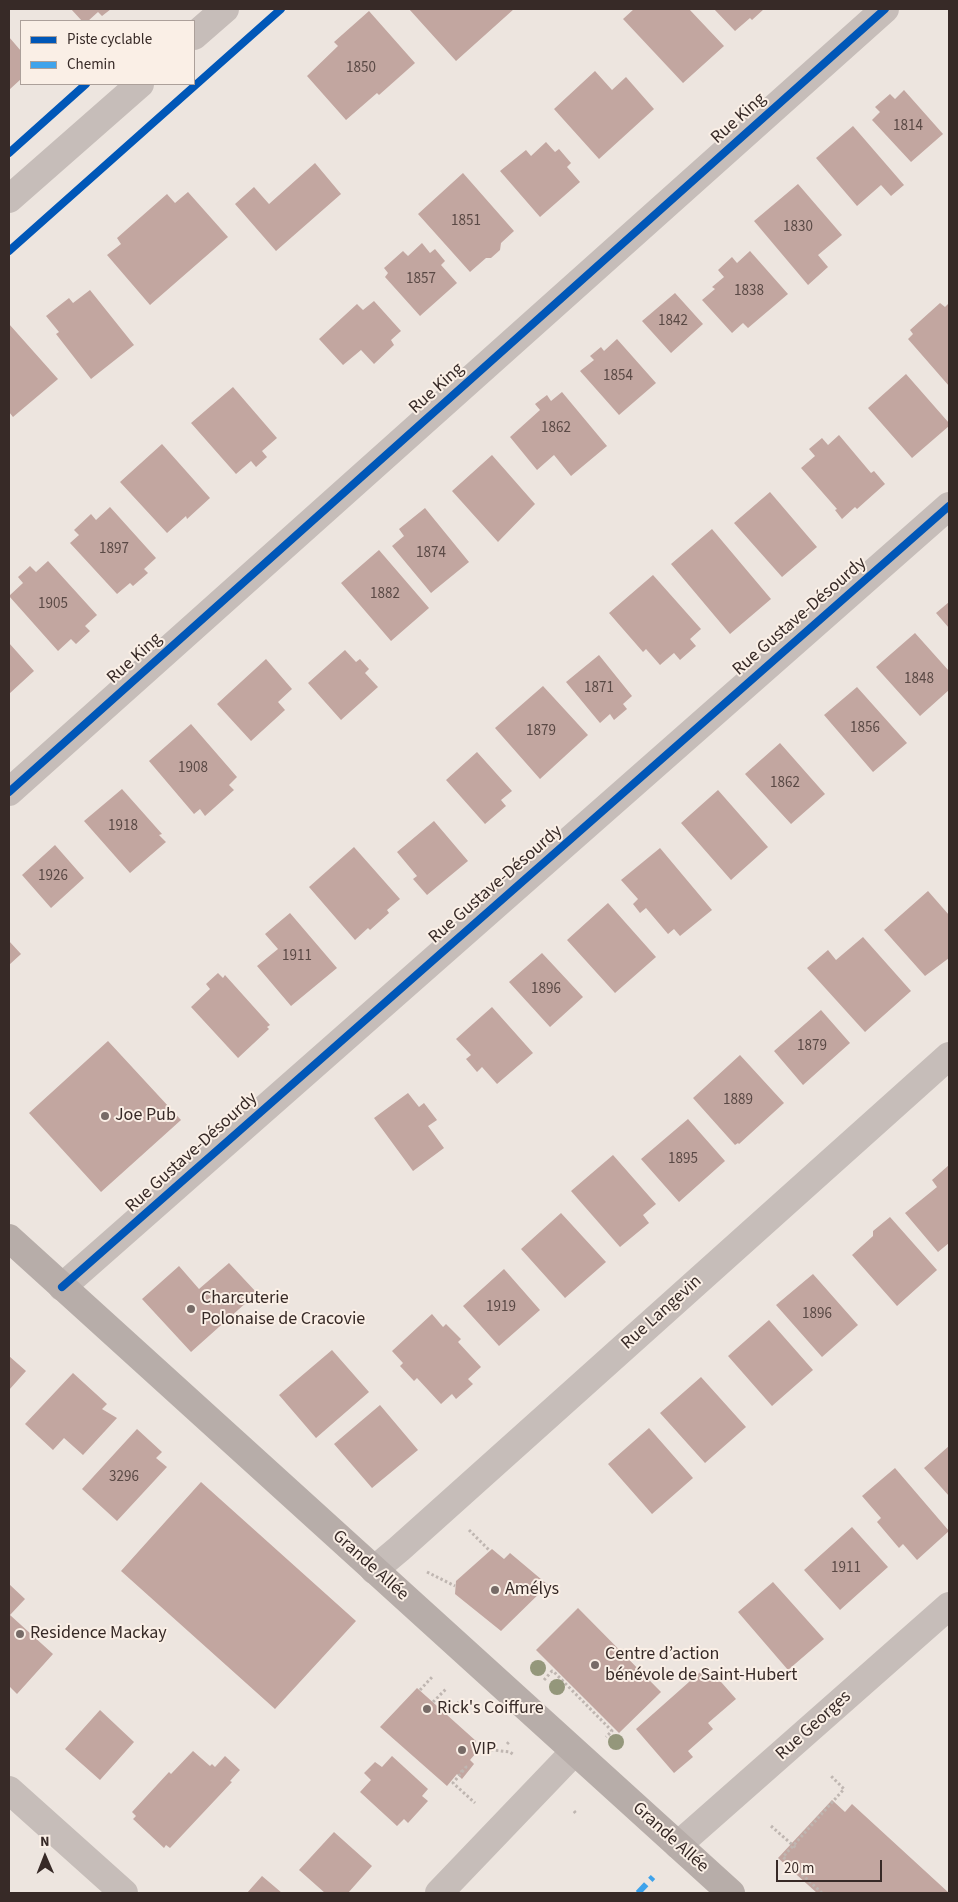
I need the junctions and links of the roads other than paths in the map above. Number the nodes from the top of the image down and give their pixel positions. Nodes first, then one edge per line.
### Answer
1 (224, 9) edge
2 (885, 9) edge
3 (195, 35) edge
4 (139, 85) edge
5 (9, 199) edge
6 (949, 506) edge
7 (9, 792) edge
8 (949, 1056) edge
9 (9, 1238) edge
10 (62, 1287) junction
11 (374, 1570) junction
12 (949, 1606) edge
13 (574, 1752) junction
14 (9, 1790) edge
15 (678, 1845) junction
16 (124, 1893) edge
17 (440, 1893) edge
18 (731, 1893) edge

1 - 3 street
2 - 7 street, Rue King
4 - 5 street
6 - 10 street, Rue Gustave-Désourdy
8 - 11 street, Rue Langevin
9 - 10 main road, Grande Allée
10 - 11 main road, Grande Allée
11 - 13 main road, Grande Allée
12 - 15 street, Rue Georges
13 - 15 main road, Grande Allée
13 - 17 street
14 - 16 street
15 - 18 main road, Grande Allée

